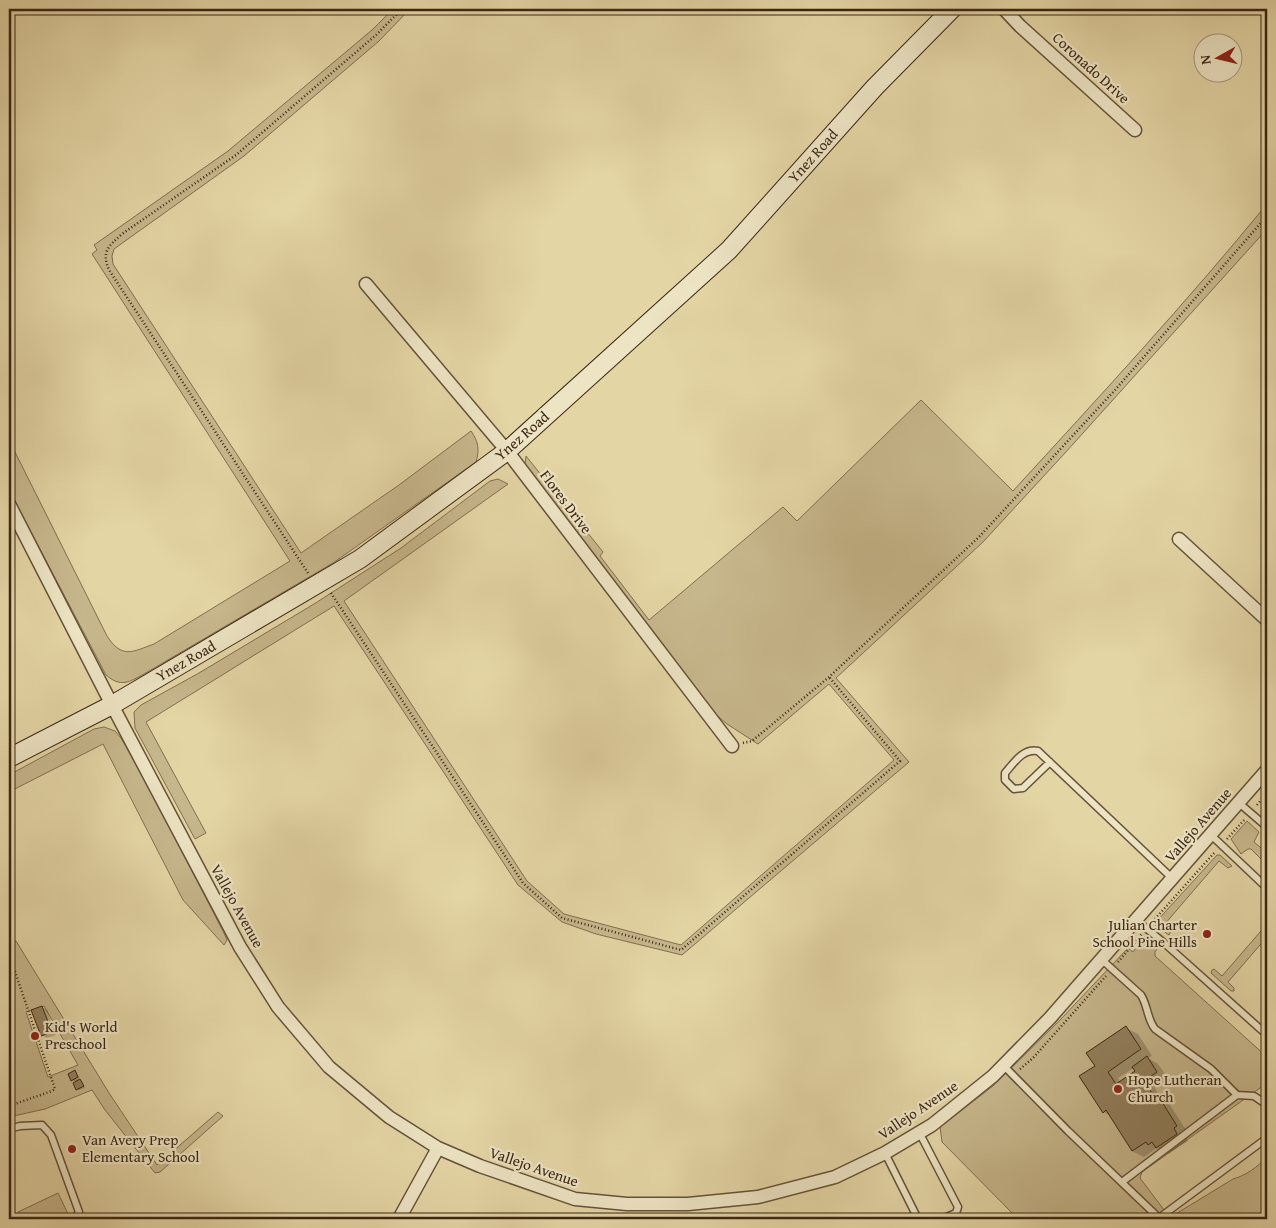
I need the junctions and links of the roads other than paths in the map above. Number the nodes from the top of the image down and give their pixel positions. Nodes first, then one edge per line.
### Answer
1 (952, 9) edge
2 (1004, 9) edge
3 (1135, 130) dead end
4 (366, 284) dead end
5 (507, 451) junction
6 (9, 504) edge
7 (1179, 539) dead end
8 (1267, 620) edge
9 (112, 705) junction
10 (732, 746) road end
11 (9, 758) edge
12 (1050, 762) junction
13 (1267, 770) edge
14 (1239, 803) junction
15 (1267, 828) edge
16 (1211, 834) junction
17 (1173, 879) junction
18 (1267, 888) edge
19 (1136, 920) junction
20 (1102, 959) junction
21 (1267, 1035) edge
22 (1004, 1066) junction
23 (1237, 1094) junction
24 (1267, 1105) edge
25 (9, 1129) edge
26 (919, 1132) junction
27 (1267, 1138) edge
28 (438, 1148) junction
29 (885, 1153) junction
30 (1122, 1182) junction
31 (74, 1219) edge
32 (399, 1219) edge
33 (918, 1219) edge
34 (942, 1219) edge

1 - 5 main road, Ynez Road
2 - 3 street, Coronado Drive
4 - 5 street, Flores Drive
5 - 9 main road, Ynez Road
5 - 10 street, Flores Drive
6 - 9 street, Vallejo Avenue
7 - 8 street
9 - 11 main road, Ynez Road
9 - 28 street, Vallejo Avenue
12 - 12 lane
12 - 17 lane
13 - 14 street, Vallejo Avenue
14 - 15 lane
14 - 16 street, Vallejo Avenue
16 - 17 street, Vallejo Avenue
16 - 18 lane
17 - 19 street, Vallejo Avenue
19 - 20 street, Vallejo Avenue
19 - 21 lane
20 - 22 street, Vallejo Avenue
20 - 23 lane
22 - 26 street, Vallejo Avenue
22 - 30 lane
23 - 24 lane
23 - 30 lane
25 - 31 lane
26 - 29 street, Vallejo Avenue
26 - 34 lane
27 - 30 lane
28 - 29 street, Vallejo Avenue
28 - 32 street
29 - 33 lane

